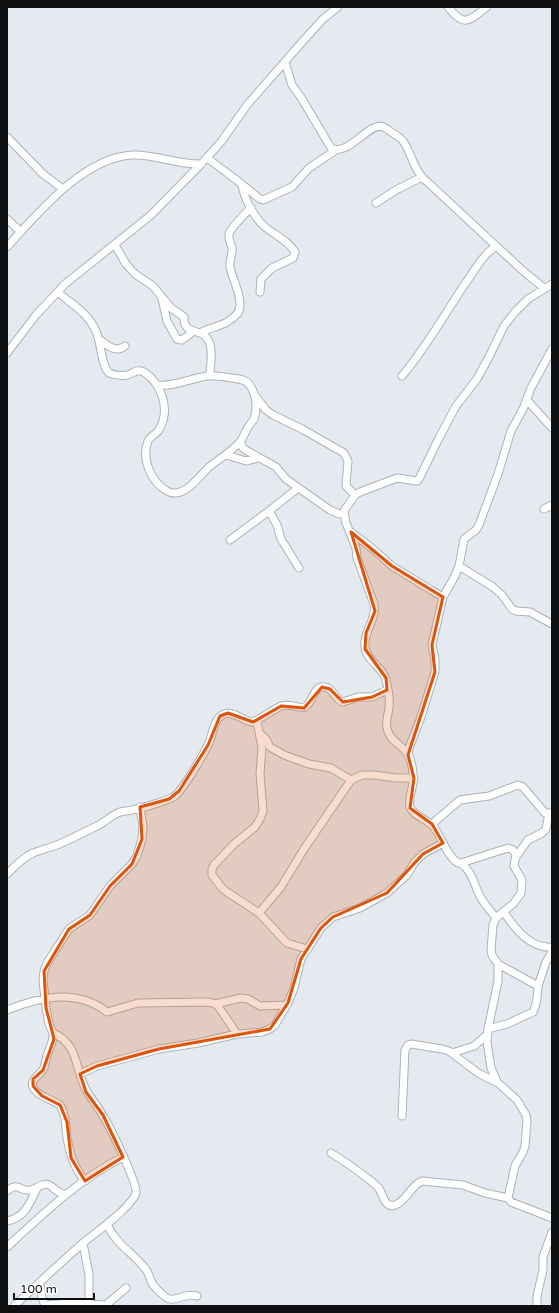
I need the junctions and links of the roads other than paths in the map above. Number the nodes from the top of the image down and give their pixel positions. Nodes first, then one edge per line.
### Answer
1 (338, 7) edge
2 (448, 7) edge
3 (487, 7) edge
4 (284, 62) junction
5 (7, 137) edge
6 (336, 150) junction
7 (207, 158) junction
8 (201, 164) junction
9 (422, 177) junction
10 (242, 185) junction
11 (63, 189) junction
12 (376, 203) dead end
13 (251, 208) junction
14 (7, 219) edge
15 (21, 232) junction
16 (115, 245) junction
17 (496, 246) junction
18 (7, 247) edge
19 (552, 284) edge
20 (544, 288) junction
21 (58, 292) junction
22 (260, 292) dead end
23 (162, 296) junction
24 (197, 332) junction
25 (100, 340) junction
26 (125, 346) dead end
27 (552, 349) edge
28 (7, 353) edge
29 (210, 376) junction
30 (402, 376) dead end
31 (157, 385) junction
32 (255, 396) junction
33 (527, 400) junction
34 (268, 412) junction
35 (254, 418) junction
36 (552, 428) edge
37 (240, 442) junction
38 (226, 455) junction
39 (258, 458) junction
40 (298, 488) junction
41 (354, 495) junction
42 (552, 505) edge
43 (544, 509) dead end
44 (269, 511) junction
45 (344, 514) junction
46 (350, 532) junction
47 (230, 540) dead end
48 (459, 566) junction
49 (299, 568) dead end
50 (443, 597) junction
51 (552, 624) edge
52 (387, 690) junction
53 (257, 721) junction
54 (260, 734) junction
55 (408, 755) junction
56 (414, 778) junction
57 (351, 780) junction
58 (140, 807) junction
59 (550, 813) edge
60 (432, 824) junction
61 (443, 843) junction
62 (516, 857) junction
63 (460, 864) junction
64 (7, 874) edge
65 (504, 912) junction
66 (259, 913) junction
67 (496, 918) junction
68 (552, 947) edge
69 (307, 949) junction
70 (552, 952) edge
71 (498, 964) junction
72 (538, 986) junction
73 (45, 998) junction
74 (215, 1004) junction
75 (287, 1005) junction
76 (7, 1010) edge
77 (488, 1031) junction
78 (53, 1033) junction
79 (236, 1034) junction
80 (452, 1053) junction
81 (80, 1074) junction
82 (497, 1082) junction
83 (402, 1116) dead end
84 (331, 1154) dead end
85 (123, 1157) junction
86 (84, 1181) junction
87 (37, 1188) junction
88 (7, 1191) edge
89 (66, 1195) junction
90 (508, 1198) junction
91 (552, 1218) edge
92 (7, 1221) edge
93 (107, 1224) junction
94 (552, 1232) edge
95 (83, 1243) junction
96 (550, 1246) edge
97 (7, 1247) edge
98 (544, 1270) junction
99 (552, 1272) edge
100 (40, 1282) junction
101 (126, 1288) dead end
102 (197, 1296) dead end
103 (14, 1306) edge
104 (89, 1306) edge
105 (537, 1306) edge

1 - 4 street
2 - 3 street
4 - 6 street
4 - 7 street
5 - 11 street
6 - 9 street
6 - 10 street
7 - 8 street
7 - 10 street
8 - 11 street
8 - 16 street
9 - 12 street
9 - 17 street
10 - 13 street
11 - 15 street
13 - 22 street
13 - 24 street
14 - 15 street
15 - 18 street
16 - 21 street
16 - 23 street
17 - 20 street
17 - 30 street
19 - 20 street
20 - 41 street
21 - 25 street
21 - 28 street
23 - 24 street
23 - 24 street
24 - 29 street
25 - 26 street
25 - 31 street
27 - 33 street
29 - 31 street
29 - 32 street
31 - 38 street
32 - 34 street
32 - 35 street
33 - 36 street
33 - 48 street
34 - 35 street
34 - 41 street
35 - 37 street
37 - 38 street
37 - 39 street
38 - 39 street
39 - 40 street
40 - 44 street
40 - 45 street
41 - 45 street
42 - 43 street
44 - 47 street
44 - 49 street
45 - 46 street
46 - 50 street
46 - 52 street
48 - 50 street
48 - 51 street
50 - 55 street
52 - 53 street
52 - 55 street
53 - 54 street
53 - 58 street
54 - 57 street
54 - 66 street
55 - 56 street
56 - 57 street
56 - 60 street
57 - 66 street
58 - 64 street
58 - 73 street
59 - 60 street
59 - 62 street
60 - 61 street
61 - 63 street
61 - 69 street
62 - 63 street
62 - 65 street
63 - 67 street
65 - 67 street
65 - 68 street
66 - 69 street
67 - 71 street
69 - 75 street
70 - 72 street
71 - 72 street
71 - 77 street
72 - 77 street
73 - 74 street
73 - 76 street
73 - 78 street
74 - 75 street
74 - 79 street
75 - 79 street
77 - 80 street
77 - 82 street
78 - 81 street
78 - 86 street
79 - 81 street
80 - 82 street
80 - 83 street
81 - 85 street
82 - 90 street
84 - 90 street
85 - 86 street
85 - 93 street
86 - 89 street
87 - 88 street
87 - 89 street
87 - 92 street
89 - 97 street
90 - 91 street
93 - 95 street
93 - 102 street
94 - 96 street
95 - 100 street
95 - 104 street
96 - 98 street
98 - 99 street
98 - 105 street
100 - 103 street
100 - 104 street
101 - 104 street

